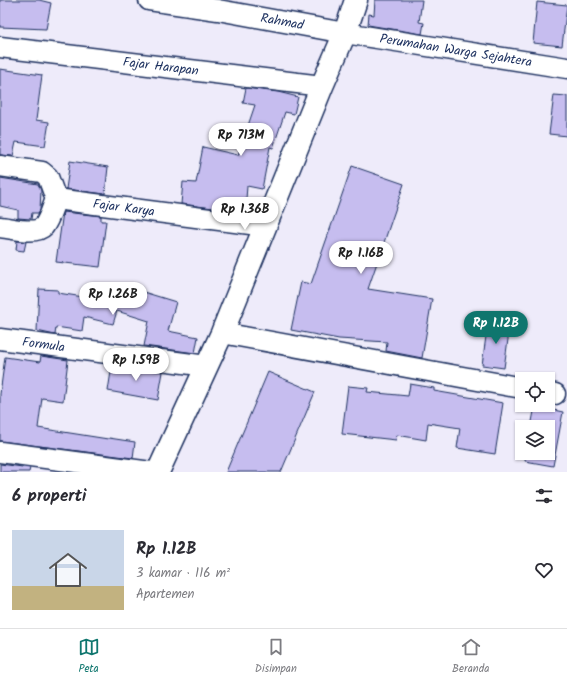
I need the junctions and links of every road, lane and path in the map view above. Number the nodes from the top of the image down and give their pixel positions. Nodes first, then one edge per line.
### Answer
1 (149, 0) edge
2 (356, 0) edge
3 (345, 33) junction
4 (0, 47) edge
5 (567, 68) edge
6 (322, 86) junction
7 (0, 166) edge
8 (56, 199) junction
9 (0, 226) edge
10 (265, 226) junction
11 (222, 333) junction
12 (0, 339) edge
13 (207, 366) junction
14 (515, 387) edge
15 (0, 452) edge
16 (151, 472) edge
17 (158, 472) edge

1 - 3 street, Rahmad
2 - 3 street
3 - 5 street, Perumahan Warga Sejahtera
3 - 6 street
4 - 6 street, Fajar Harapan
6 - 10 street
7 - 8 street
8 - 9 street
8 - 10 street, Fajar Karya
10 - 11 street
11 - 13 street
11 - 14 street
12 - 13 street, Formula
13 - 17 street
15 - 16 street

